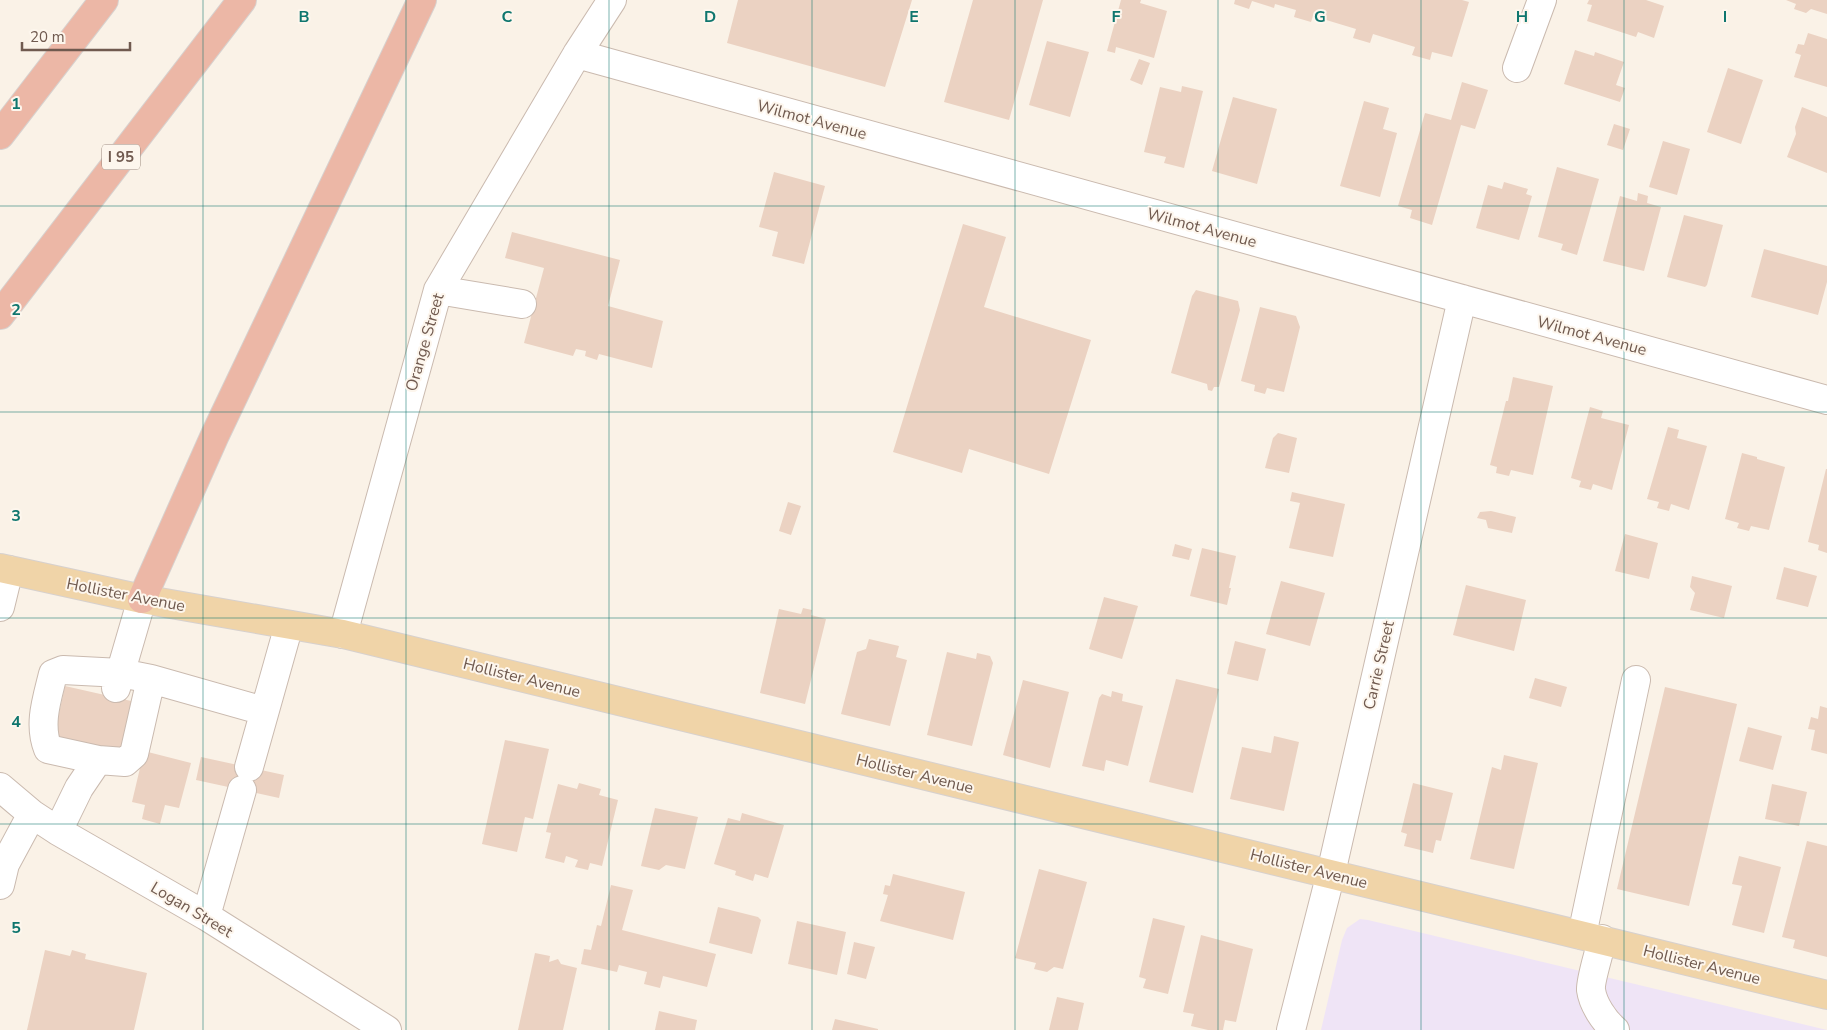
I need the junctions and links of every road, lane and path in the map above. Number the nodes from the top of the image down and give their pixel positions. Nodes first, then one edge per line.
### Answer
1 (104, 0) edge
2 (242, 0) edge
3 (422, 0) edge
4 (612, 0) edge
5 (1542, 0) edge
6 (577, 54) junction
7 (1517, 68) dead end
8 (0, 135) edge
9 (438, 290) junction
10 (1462, 299) junction
11 (522, 304) dead end
12 (0, 314) edge
13 (1827, 400) edge
14 (5, 569) edge
15 (142, 599) junction
16 (0, 607) edge
17 (289, 625) junction
18 (343, 634) junction
19 (151, 679) junction
20 (118, 680) junction
21 (1636, 680) dead end
22 (264, 711) junction
23 (98, 760) junction
24 (0, 787) edge
25 (32, 814) junction
26 (58, 831) junction
27 (1330, 873) junction
28 (0, 885) edge
29 (206, 916) junction
30 (1592, 937) junction
31 (1827, 995) edge
32 (387, 1030) edge
33 (1290, 1030) edge
34 (1615, 1030) edge

1 - 8 highway
2 - 12 highway, I 95
3 - 15 highway
4 - 6 street, Orange Street
5 - 7 street
6 - 9 street, Orange Street
6 - 10 street, Wilmot Avenue
9 - 11 street
9 - 18 street, Orange Street
10 - 13 street, Wilmot Avenue
10 - 27 street, Carrie Street
14 - 15 main road, Hollister Avenue
14 - 16 street
15 - 17 main road, Hollister Avenue
15 - 20 street
17 - 18 main road, Hollister Avenue
17 - 22 street
18 - 27 main road, Hollister Avenue
19 - 20 street
19 - 22 street
19 - 23 street
20 - 23 street
21 - 30 street
22 - 29 street
23 - 26 street
24 - 25 street, Logan Street
25 - 26 street, Logan Street
25 - 28 street
26 - 29 street, Logan Street
27 - 30 main road, Hollister Avenue
27 - 33 street, Carrie Street
29 - 32 street, Logan Street
30 - 31 main road, Hollister Avenue
30 - 34 street

